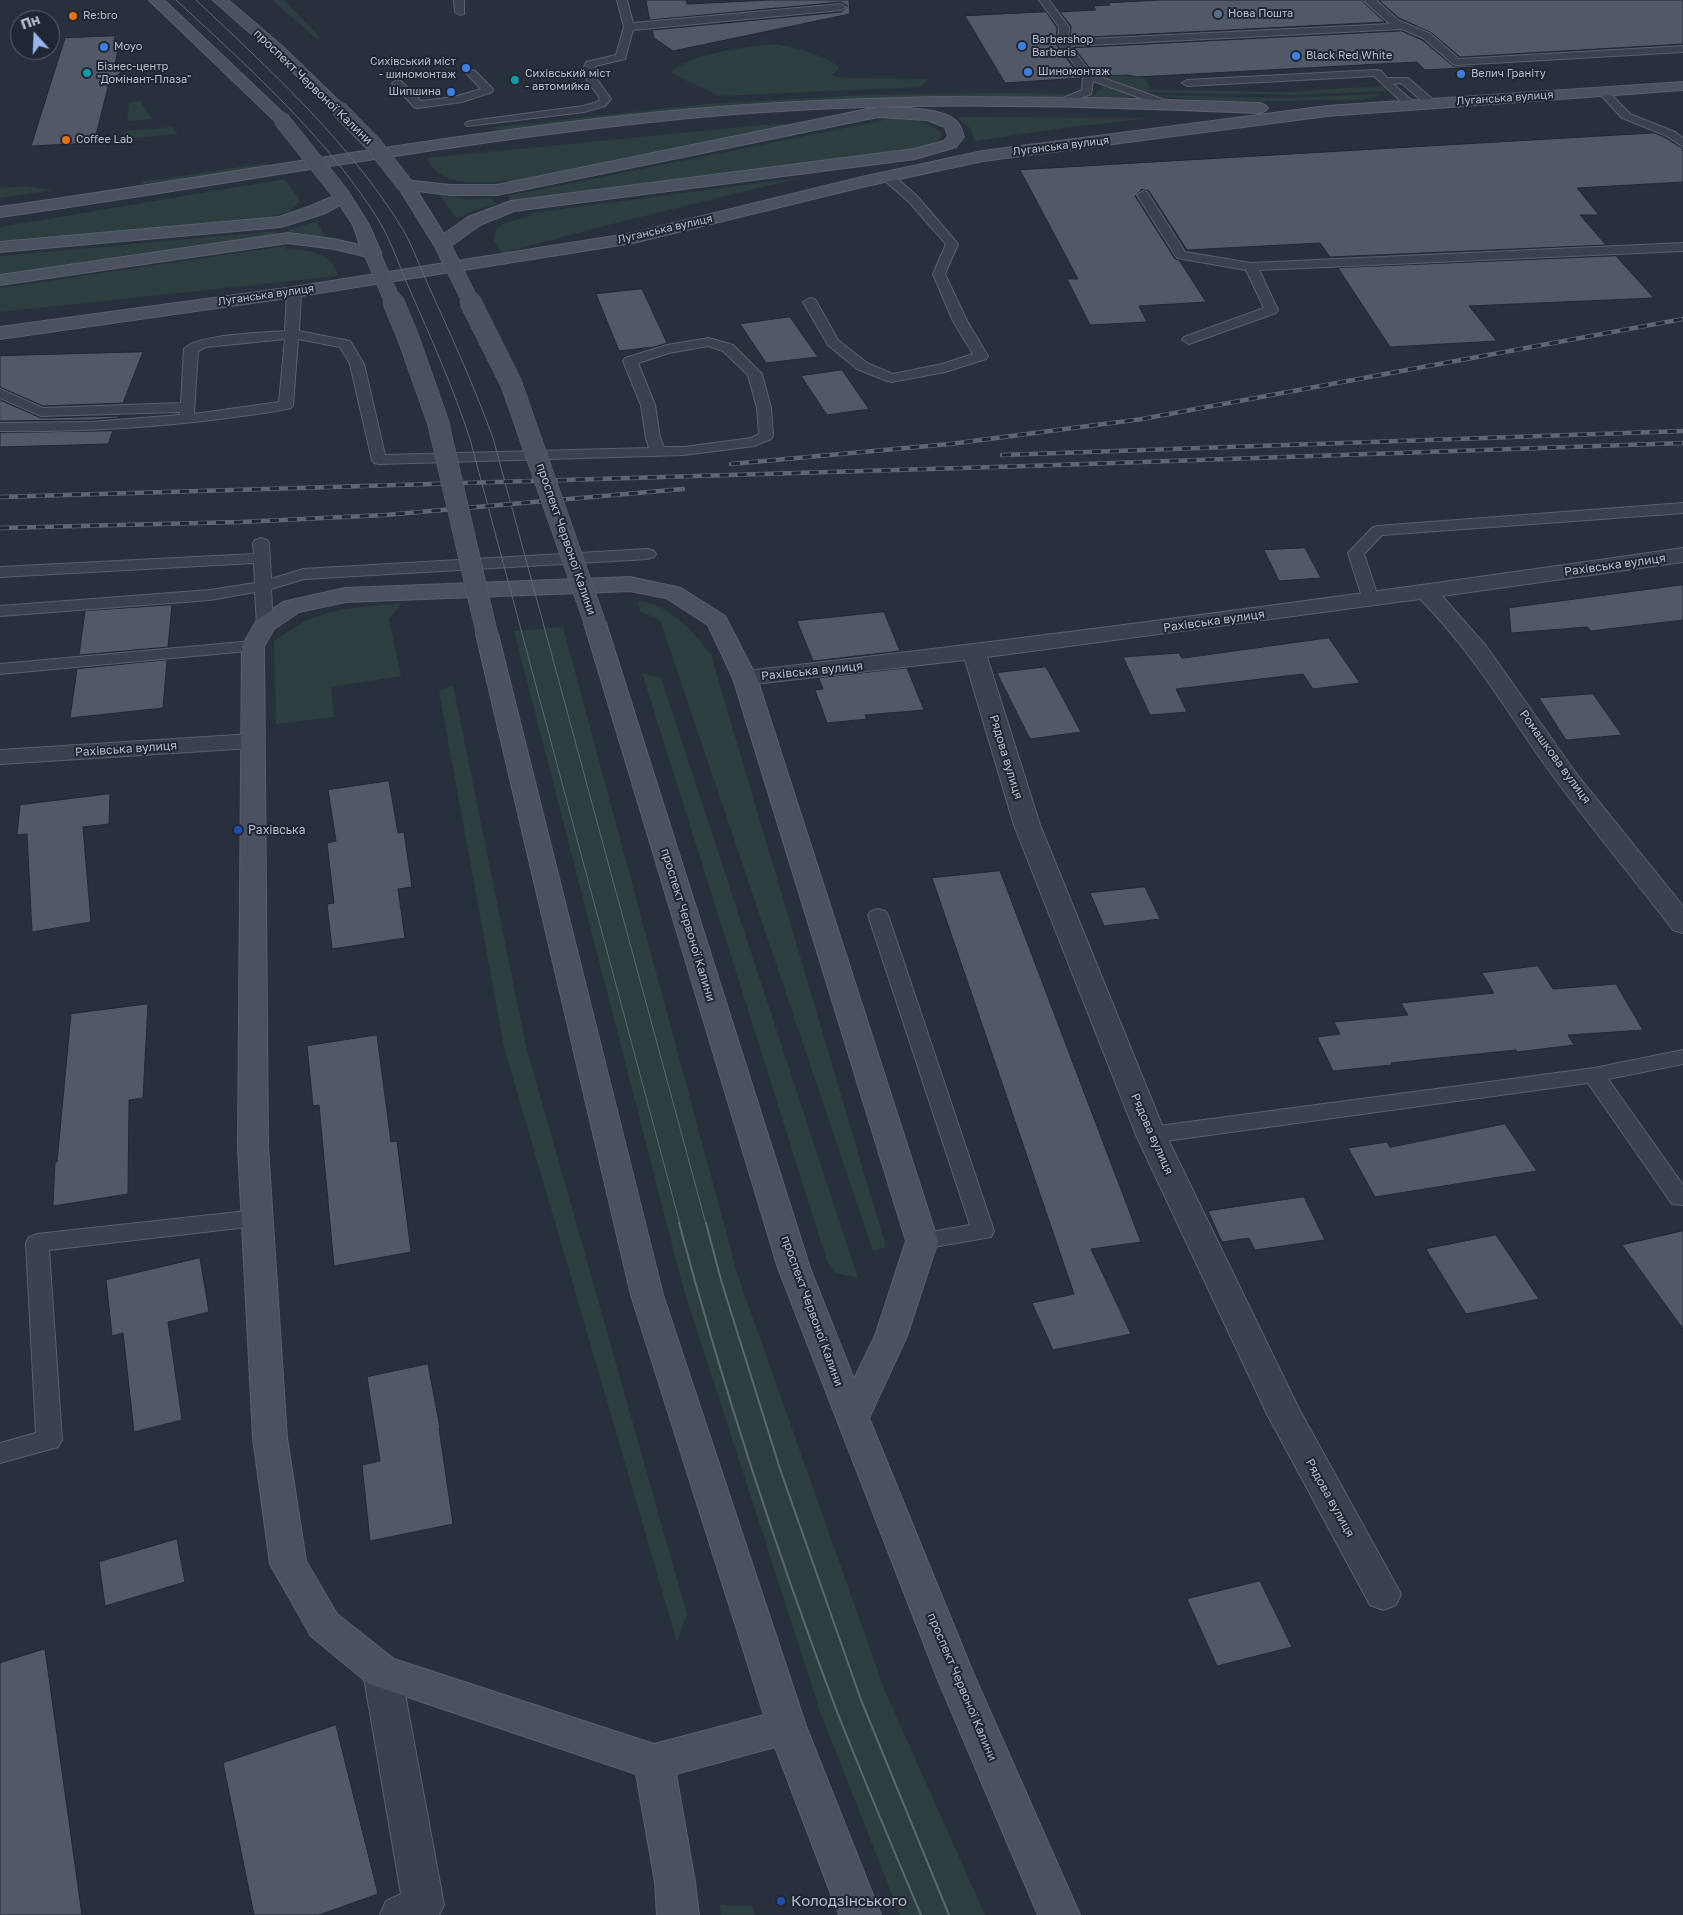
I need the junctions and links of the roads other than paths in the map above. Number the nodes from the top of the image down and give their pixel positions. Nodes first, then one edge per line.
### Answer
1 (156, 0) edge
2 (220, 0) edge
3 (460, 0) edge
4 (622, 0) edge
5 (1044, 0) edge
6 (1371, 0) edge
7 (840, 7) dead end
8 (460, 12) dead end
9 (1402, 26) junction
10 (629, 27) junction
11 (1064, 42) junction
12 (1683, 49) edge
13 (471, 73) dead end
14 (1088, 76) junction
15 (1384, 81) junction
16 (397, 83) dead end
17 (1187, 83) dead end
18 (1683, 86) edge
19 (1603, 92) junction
20 (450, 101) junction
21 (1065, 101) junction
22 (1164, 103) junction
23 (1431, 103) junction
24 (1410, 104) junction
25 (1327, 110) junction
26 (878, 112) junction
27 (466, 118) junction
28 (485, 138) junction
29 (454, 143) junction
30 (1683, 144) edge
31 (915, 154) junction
32 (888, 177) junction
33 (405, 185) junction
34 (1143, 195) dead end
35 (344, 197) junction
36 (97, 199) junction
37 (0, 212) edge
38 (0, 220) edge
39 (285, 230) junction
40 (442, 244) junction
41 (1683, 247) edge
42 (0, 248) edge
43 (372, 253) junction
44 (535, 255) junction
45 (1251, 268) junction
46 (0, 280) edge
47 (294, 292) junction
48 (810, 302) dead end
49 (135, 314) junction
50 (0, 322) edge
51 (0, 333) edge
52 (292, 334) junction
53 (1189, 340) dead end
54 (0, 393) edge
55 (187, 413) junction
56 (0, 427) edge
57 (658, 452) junction
58 (1683, 508) edge
59 (648, 554) dead end
60 (1683, 555) edge
61 (0, 572) edge
62 (263, 586) junction
63 (1425, 592) junction
64 (1371, 600) junction
65 (0, 611) edge
66 (259, 635) junction
67 (974, 652) junction
68 (0, 669) edge
69 (745, 678) junction
70 (252, 741) junction
71 (0, 757) edge
72 (878, 915) dead end
73 (1683, 924) edge
74 (1683, 1057) edge
75 (1594, 1075) junction
76 (1151, 1135) junction
77 (1680, 1198) dead end
78 (256, 1218) junction
79 (922, 1241) junction
80 (852, 1418) junction
81 (0, 1453) edge
82 (1383, 1594) dead end
83 (382, 1672) junction
84 (787, 1726) junction
85 (654, 1762) junction
86 (401, 1915) edge
87 (678, 1915) edge
88 (860, 1915) edge
89 (1059, 1915) edge

1 - 35 main road, bridge
2 - 33 main road, проспект Червоної Калини, bridge
3 - 8 lane
4 - 10 lane
5 - 11 lane
6 - 9 lane
7 - 10 lane
9 - 11 lane
9 - 12 lane
10 - 27 lane
11 - 14 lane
13 - 20 lane
14 - 21 lane
14 - 22 lane
15 - 17 lane
15 - 23 lane
15 - 24 lane
16 - 20 lane
18 - 19 main road, Луганська вулиця
19 - 23 main road, Луганська вулиця
19 - 30 lane
20 - 27 lane
21 - 22 main road, Луганська вулиця
21 - 28 main road, Луганська вулиця
22 - 25 main road, Луганська вулиця
23 - 24 main road, Луганська вулиця
24 - 25 main road, Луганська вулиця
25 - 26 main road
25 - 31 main road
25 - 32 main road, Луганська вулиця
26 - 29 main road
26 - 31 main road
26 - 33 main road
27 - 28 lane
28 - 29 main road, Луганська вулиця
29 - 36 main road, Луганська вулиця
31 - 40 main road
31 - 44 main road
32 - 44 main road, Луганська вулиця
32 - 48 lane
33 - 40 main road, проспект Червоної Калини
34 - 45 lane
35 - 39 main road
35 - 43 main road
36 - 37 main road, Луганська вулиця
36 - 38 main road
39 - 42 main road
39 - 43 main road
39 - 46 main road
40 - 80 main road, проспект Червоної Калини, bridge
41 - 45 lane
43 - 84 main road, bridge
44 - 47 main road, Луганська вулиця
45 - 53 lane
47 - 49 main road, Луганська вулиця
47 - 52 lane
49 - 50 main road
49 - 51 main road, Луганська вулиця
52 - 55 lane
52 - 55 lane
52 - 57 lane
54 - 55 lane
55 - 56 lane
57 - 57 lane
58 - 64 lane
59 - 62 lane
60 - 63 street, Рахівська вулиця
61 - 62 lane
62 - 65 lane
62 - 66 lane
63 - 64 street, Рахівська вулиця
63 - 73 street, Ромашкова вулиця
64 - 67 street, Рахівська вулиця
66 - 68 lane
66 - 69 main road
66 - 70 main road
67 - 69 street, Рахівська вулиця
67 - 76 street, Рядова вулиця
69 - 79 main road
70 - 71 street, Рахівська вулиця
70 - 78 main road
72 - 79 lane
74 - 75 lane
75 - 76 lane
75 - 77 lane
76 - 82 street, Рядова вулиця
78 - 81 lane
78 - 83 main road
79 - 80 main road
80 - 89 main road, проспект Червоної Калини
83 - 85 main road
83 - 86 street
84 - 85 main road
84 - 88 main road
85 - 87 main road

